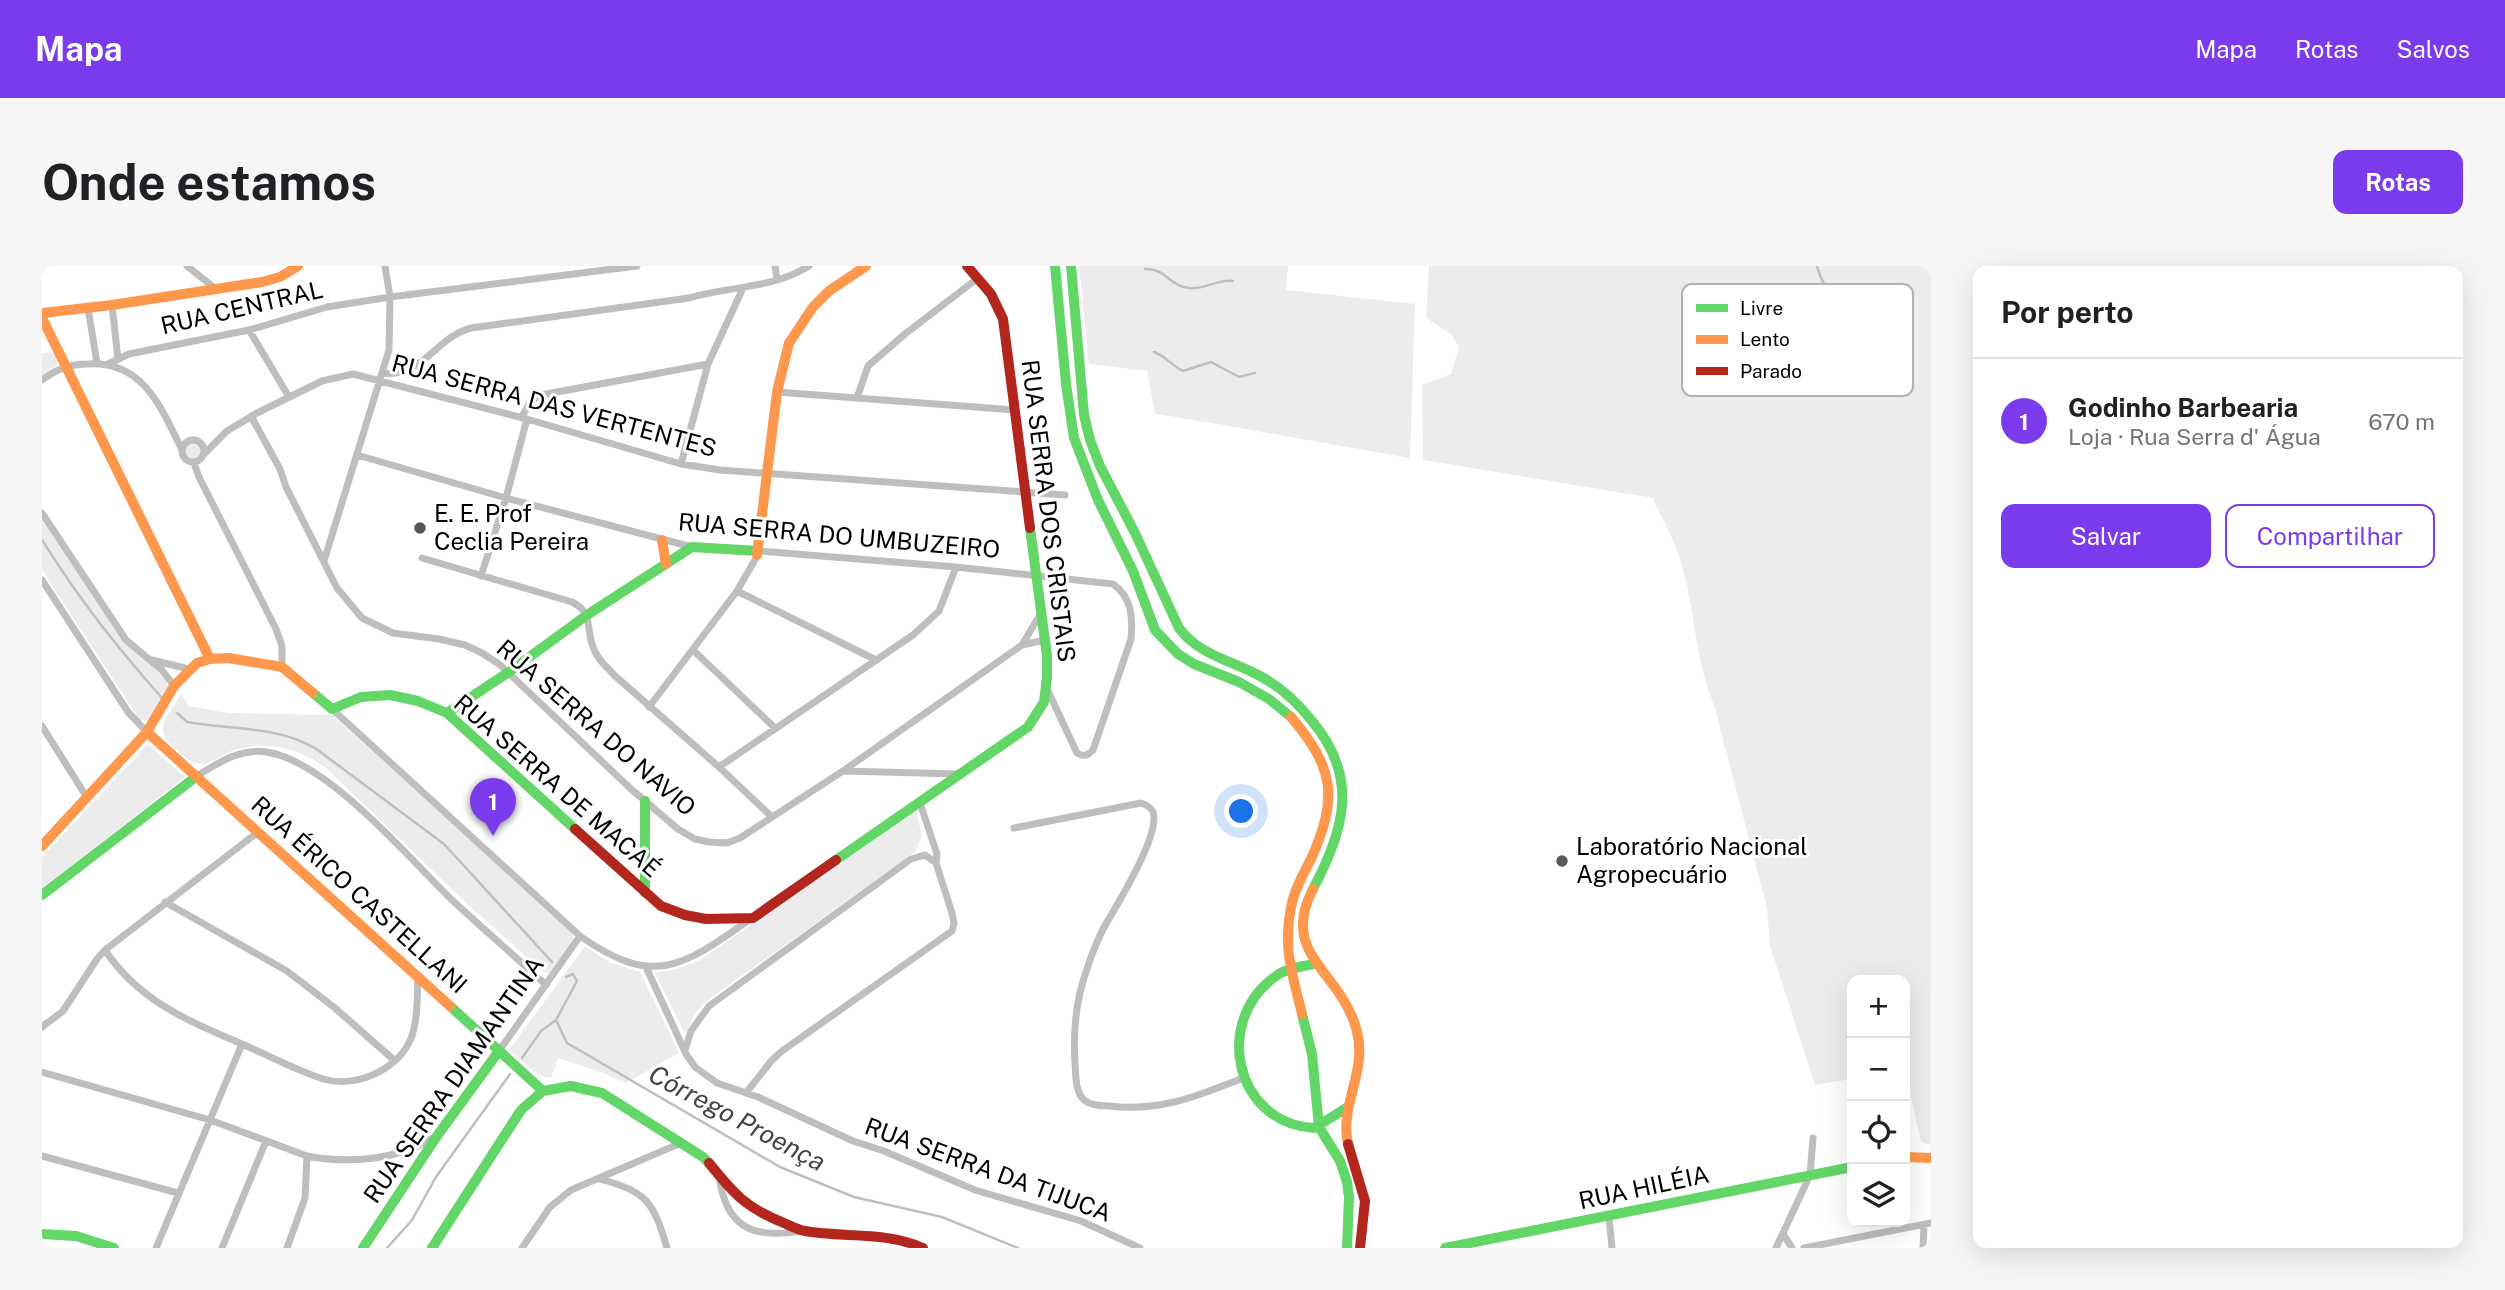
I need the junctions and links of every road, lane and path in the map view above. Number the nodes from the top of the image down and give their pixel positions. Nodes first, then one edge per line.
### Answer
1 (187, 266) edge
2 (298, 266) edge
3 (385, 266) edge
4 (637, 266) edge
5 (775, 266) edge
6 (809, 266) edge
7 (866, 266) edge
8 (967, 266) edge
9 (1055, 266) edge
10 (1071, 266) edge
11 (978, 278) junction
12 (777, 280) junction
13 (743, 288) junction
14 (216, 289) junction
15 (390, 297) junction
16 (112, 305) junction
17 (88, 308) junction
18 (42, 313) edge
19 (42, 318) edge
20 (249, 330) junction
21 (118, 359) junction
22 (97, 363) junction
23 (108, 364) junction
24 (708, 364) junction
25 (64, 366) junction
26 (381, 377) junction
27 (42, 380) edge
28 (777, 393) junction
29 (289, 397) junction
30 (857, 398) junction
31 (1015, 410) junction
32 (251, 416) junction
33 (524, 419) junction
34 (175, 434) junction
35 (187, 442) junction
36 (203, 449) junction
37 (182, 450) junction
38 (357, 455) junction
39 (194, 463) junction
40 (681, 464) junction
41 (767, 473) junction
42 (1025, 493) junction
43 (1065, 495) dead end
44 (506, 498) junction
45 (42, 513) edge
46 (662, 540) junction
47 (692, 547) junction
48 (757, 554) junction
49 (422, 558) dead end
50 (324, 561) junction
51 (666, 564) junction
52 (957, 568) junction
53 (1035, 575) junction
54 (481, 576) junction
55 (42, 580) edge
56 (737, 591) junction
57 (1041, 613) junction
58 (587, 615) junction
59 (1045, 640) junction
60 (1022, 645) junction
61 (693, 650) junction
62 (210, 659) junction
63 (874, 659) junction
64 (152, 660) junction
65 (282, 667) junction
66 (189, 669) junction
67 (509, 672) junction
68 (174, 686) junction
69 (1048, 691) junction
70 (649, 707) junction
71 (332, 709) junction
72 (447, 713) junction
73 (42, 726) edge
74 (775, 727) junction
75 (147, 732) junction
76 (719, 767) junction
77 (843, 771) junction
78 (962, 774) junction
79 (197, 776) junction
80 (86, 796) junction
81 (645, 801) junction
82 (920, 803) junction
83 (772, 817) junction
84 (1014, 828) dead end
85 (258, 832) junction
86 (42, 846) edge
87 (936, 863) junction
88 (645, 893) junction
89 (42, 895) edge
90 (165, 902) junction
91 (753, 918) junction
92 (580, 936) junction
93 (105, 950) junction
94 (1317, 963) junction
95 (646, 967) junction
96 (1292, 970) junction
97 (418, 977) junction
98 (546, 985) junction
99 (42, 1027) edge
100 (242, 1044) junction
101 (685, 1050) junction
102 (499, 1051) junction
103 (394, 1060) junction
104 (42, 1073) edge
105 (1243, 1078) junction
106 (543, 1091) junction
107 (746, 1093) junction
108 (1348, 1107) junction
109 (210, 1120) junction
110 (1319, 1127) junction
111 (437, 1136) junction
112 (1812, 1138) dead end
113 (266, 1141) junction
114 (681, 1143) junction
115 (307, 1156) junction
116 (42, 1157) edge
117 (1910, 1157) edge
118 (1931, 1158) edge
119 (1847, 1168) edge
120 (719, 1174) junction
121 (1810, 1175) junction
122 (600, 1179) junction
123 (1788, 1179) junction
124 (178, 1194) junction
125 (1801, 1197) junction
126 (1609, 1217) junction
127 (1928, 1224) edge
128 (803, 1231) junction
129 (42, 1234) edge
130 (1783, 1234) junction
131 (114, 1248) edge
132 (156, 1248) edge
133 (222, 1248) edge
134 (287, 1248) edge
135 (363, 1248) edge
136 (432, 1248) edge
137 (522, 1248) edge
138 (667, 1248) edge
139 (923, 1248) edge
140 (1139, 1248) edge
141 (1348, 1248) edge
142 (1360, 1248) edge
143 (1445, 1248) edge
144 (1612, 1248) edge
145 (1776, 1248) edge
146 (1792, 1248) edge
147 (1804, 1248) edge
148 (1923, 1248) edge

1 - 14 street
2 - 14 street
3 - 15 street
4 - 15 street, RUA CENTRAL
5 - 12 street
6 - 12 street
7 - 28 street
8 - 11 street, RUA SERRA DOS CRISTAIS
9 - 96 street
10 - 94 street
11 - 30 street
11 - 31 street, RUA SERRA DOS CRISTAIS
12 - 13 street
13 - 24 street
13 - 26 street
14 - 16 street
15 - 20 street, RUA CENTRAL
15 - 26 street
16 - 17 street
16 - 21 street
17 - 18 street
17 - 22 street
19 - 25 street
20 - 21 street, RUA CENTRAL
20 - 29 street
21 - 23 street, RUA CENTRAL
22 - 23 street
22 - 25 street
23 - 34 street
24 - 33 street
24 - 40 street
25 - 27 street
25 - 62 street
26 - 29 street, RUA SERRA DAS VERTENTES
26 - 33 street, RUA SERRA DAS VERTENTES
26 - 38 street
28 - 30 street
28 - 41 street
29 - 32 street, RUA SERRA DAS VERTENTES
30 - 31 street
31 - 42 street, RUA SERRA DOS CRISTAIS
32 - 36 street, RUA SERRA DAS VERTENTES
32 - 50 street, RUA SERRA DO NAVIO
33 - 40 street, RUA SERRA DAS VERTENTES
33 - 44 street
34 - 35 street
34 - 37 street
35 - 36 street
35 - 37 street
36 - 39 street
37 - 39 street
38 - 44 street, RUA SERRA DO UMBUZEIRO
38 - 50 street
39 - 65 street
40 - 41 street, RUA SERRA DAS VERTENTES
41 - 42 street, RUA SERRA DAS VERTENTES
41 - 48 street
42 - 43 street, RUA SERRA DAS VERTENTES
42 - 53 street, RUA SERRA DOS CRISTAIS
44 - 46 street, RUA SERRA DO UMBUZEIRO
44 - 54 street
45 - 64 street
46 - 47 street, RUA SERRA DO UMBUZEIRO
46 - 51 street
47 - 48 street, RUA SERRA DO UMBUZEIRO
47 - 51 street
48 - 52 street, RUA SERRA DO UMBUZEIRO
48 - 56 street
49 - 54 street
50 - 67 street, RUA SERRA DO NAVIO
51 - 58 street
52 - 53 street, RUA SERRA DO UMBUZEIRO
52 - 63 street
53 - 57 street, RUA SERRA DOS CRISTAIS
53 - 69 street
54 - 58 street
55 - 75 street
56 - 61 street
56 - 63 street
57 - 59 street, RUA SERRA DOS CRISTAIS
57 - 60 street, RUA SERRA DO NAVIO
58 - 67 street
58 - 70 street
59 - 60 street, RUA SERRA DO NAVIO
59 - 69 street, RUA SERRA DOS CRISTAIS
60 - 77 street, RUA SERRA DO NAVIO
61 - 70 street
61 - 74 street
62 - 65 street
62 - 66 street
63 - 74 street
64 - 66 street
64 - 68 street
65 - 71 street
66 - 68 street
67 - 72 street
67 - 81 street, RUA SERRA DO NAVIO
68 - 75 street
69 - 78 street, RUA SERRA DOS CRISTAIS
70 - 76 street
71 - 72 street, RUA SERRA DE MACAÉ
71 - 92 street
72 - 88 street, RUA SERRA DE MACAÉ
73 - 80 street
74 - 76 street
75 - 79 street, RUA ÉRICO CASTELLANI
75 - 80 street
76 - 83 street
77 - 78 street
77 - 83 street, RUA SERRA DO NAVIO
78 - 82 street, RUA SERRA DOS CRISTAIS
79 - 85 street, RUA ÉRICO CASTELLANI
79 - 89 street
79 - 98 street
80 - 86 street
81 - 83 street, RUA SERRA DO NAVIO
81 - 88 street
82 - 87 street
82 - 91 street, RUA SERRA DOS CRISTAIS
84 - 105 street
85 - 90 street
85 - 97 street, RUA ÉRICO CASTELLANI
87 - 101 street
87 - 107 street
88 - 91 street, RUA SERRA DE MACAÉ
90 - 93 street
90 - 103 street
91 - 95 street
92 - 95 street
92 - 98 street, RUA SERRA DIAMANTINA
93 - 99 street
93 - 100 street
94 - 96 street
94 - 108 street
95 - 101 street, RUA SERRA DA TIJUCA
96 - 105 street
96 - 110 street
97 - 102 street, RUA ÉRICO CASTELLANI
97 - 103 street
98 - 102 street, RUA SERRA DIAMANTINA
100 - 103 street
100 - 109 street
101 - 107 street, RUA SERRA DA TIJUCA
102 - 106 street, RUA ÉRICO CASTELLANI
102 - 111 street, RUA SERRA DIAMANTINA
104 - 109 street
105 - 110 street
106 - 114 street
106 - 136 street
107 - 140 street, RUA SERRA DA TIJUCA
108 - 110 street
108 - 142 street
109 - 113 street
109 - 124 street
110 - 141 street
111 - 115 street
111 - 135 street, RUA SERRA DIAMANTINA
112 - 121 street
113 - 115 street
113 - 133 street
114 - 120 street
114 - 122 street
115 - 134 street
116 - 124 street
117 - 118 street
119 - 121 street, RUA HILÉIA
120 - 128 street
120 - 128 street
121 - 123 street, RUA HILÉIA
121 - 125 street
122 - 137 street
122 - 138 street
123 - 125 street
123 - 126 street, RUA HILÉIA
124 - 132 street
125 - 130 street
126 - 143 street, RUA HILÉIA
126 - 144 street
127 - 147 street
127 - 148 street
128 - 139 street
129 - 131 street
130 - 145 street
130 - 146 street

